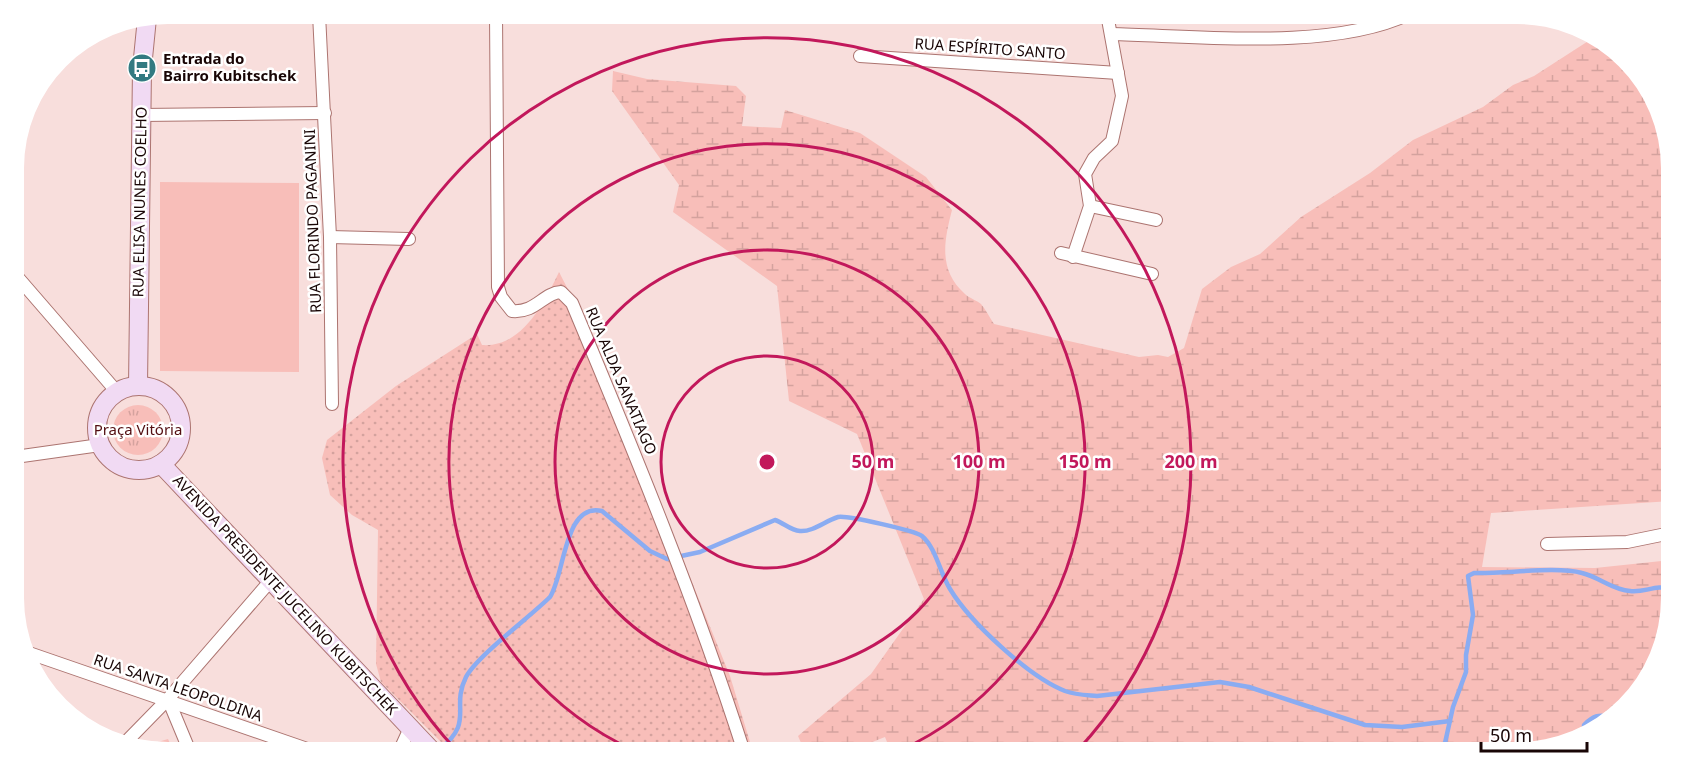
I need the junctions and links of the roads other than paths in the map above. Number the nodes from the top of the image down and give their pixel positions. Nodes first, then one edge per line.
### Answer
1 (320, 24) edge
2 (496, 24) edge
3 (1109, 24) edge
4 (1364, 24) edge
5 (146, 26) edge
6 (1111, 34) junction
7 (860, 56) dead end
8 (1118, 73) junction
9 (325, 113) junction
10 (141, 115) junction
11 (1090, 206) junction
12 (1156, 220) dead end
13 (330, 237) junction
14 (410, 239) dead end
15 (1152, 274) dead end
16 (24, 285) edge
17 (138, 386) junction
18 (117, 392) junction
19 (332, 404) dead end
20 (100, 444) junction
21 (24, 456) edge
22 (161, 464) junction
23 (1661, 535) edge
24 (1547, 544) dead end
25 (272, 579) junction
26 (36, 655) edge
27 (168, 699) junction
28 (411, 728) junction
29 (131, 737) edge
30 (186, 742) edge
31 (288, 742) edge
32 (404, 742) edge
33 (424, 742) edge
34 (741, 742) edge

1 - 9 street
2 - 34 street, RUA ALDA SANATIAGO
3 - 6 street
4 - 6 street
5 - 10 street, RUA ELISA NUNES COELHO
6 - 8 street
7 - 8 street, RUA ESPÍRITO SANTO
8 - 11 street
9 - 10 street, RUA FLORINDO PAGANINI
9 - 13 street, RUA FLORINDO PAGANINI
10 - 17 street, RUA ELISA NUNES COELHO
11 - 12 street
11 - 15 street
13 - 14 street
13 - 19 street, RUA FLORINDO PAGANINI
16 - 18 street
17 - 18 street
17 - 22 street
18 - 20 street
20 - 21 street
20 - 22 street
22 - 25 street, AVENIDA PRESIDENTE JUCELINO KUBITSCHEK
23 - 24 street
25 - 27 street
25 - 28 street, AVENIDA PRESIDENTE JUCELINO KUBITSCHEK
26 - 27 street, RUA SANTA LEOPOLDINA
27 - 29 street
27 - 30 street
27 - 31 street, RUA SANTA LEOPOLDINA
28 - 32 street
28 - 33 street, AVENIDA PRESIDENTE JUCELINO KUBITSCHEK

